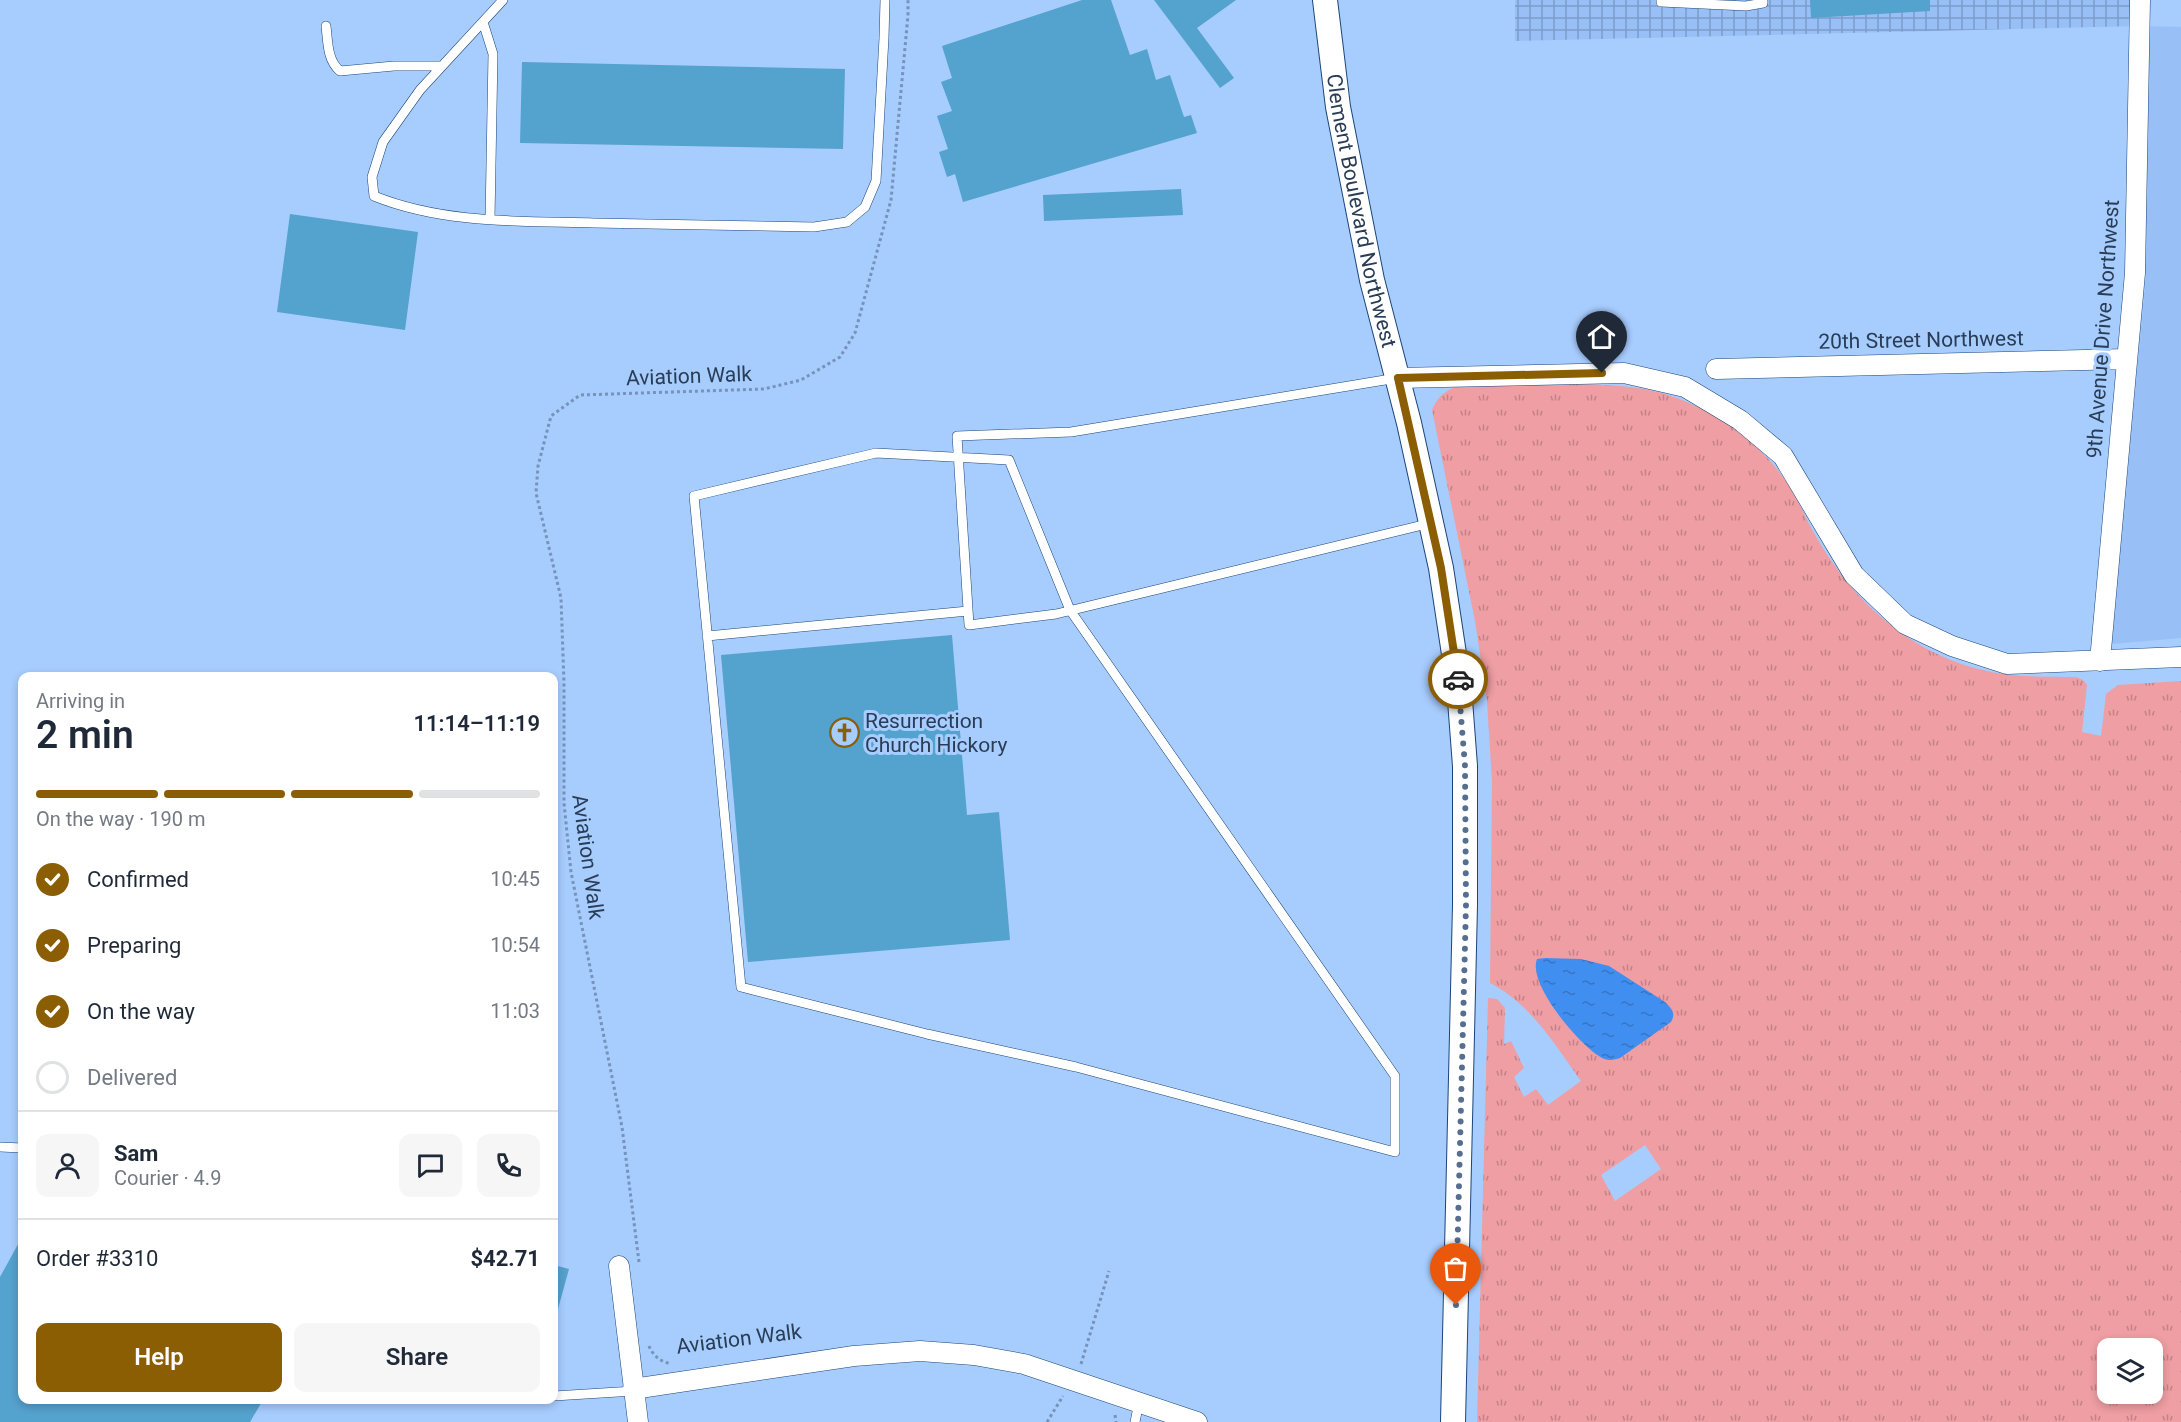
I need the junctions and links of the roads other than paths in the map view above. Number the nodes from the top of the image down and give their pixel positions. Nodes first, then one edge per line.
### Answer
1 (503, 0) edge
2 (885, 0) edge
3 (1325, 0) edge
4 (1661, 0) edge
5 (1763, 0) edge
6 (2140, 0) edge
7 (483, 22) junction
8 (326, 26) dead end
9 (442, 66) junction
10 (490, 219) junction
11 (2127, 359) junction
12 (1716, 369) dead end
13 (1398, 378) junction
14 (958, 458) junction
15 (1431, 523) junction
16 (1070, 610) junction
17 (968, 611) junction
18 (707, 636) junction
19 (2181, 657) edge
20 (2100, 661) junction
21 (0, 1147) edge
22 (18, 1148) edge
23 (619, 1266) dead end
24 (634, 1390) junction
25 (558, 1396) edge
26 (1139, 1402) junction
27 (638, 1422) edge
28 (1135, 1422) edge
29 (1197, 1422) edge
30 (1453, 1422) edge

1 - 7 lane
2 - 10 lane
3 - 13 street, Clement Boulevard Northwest
4 - 5 lane
6 - 11 street, 9th Avenue Drive Northwest
7 - 9 lane
7 - 10 lane
8 - 9 lane
9 - 10 lane
11 - 12 street, 20th Street Northwest
11 - 20 street, 9th Avenue Drive Northwest
13 - 14 lane
13 - 15 street, Clement Boulevard Northwest
13 - 20 street
14 - 16 lane
14 - 17 lane
14 - 18 lane
15 - 16 lane
15 - 30 street, Clement Boulevard Northwest
16 - 17 lane
16 - 18 lane
17 - 18 lane
19 - 20 street
21 - 22 lane
23 - 24 street
24 - 25 lane
24 - 26 street
24 - 27 street
26 - 28 lane
26 - 29 street

